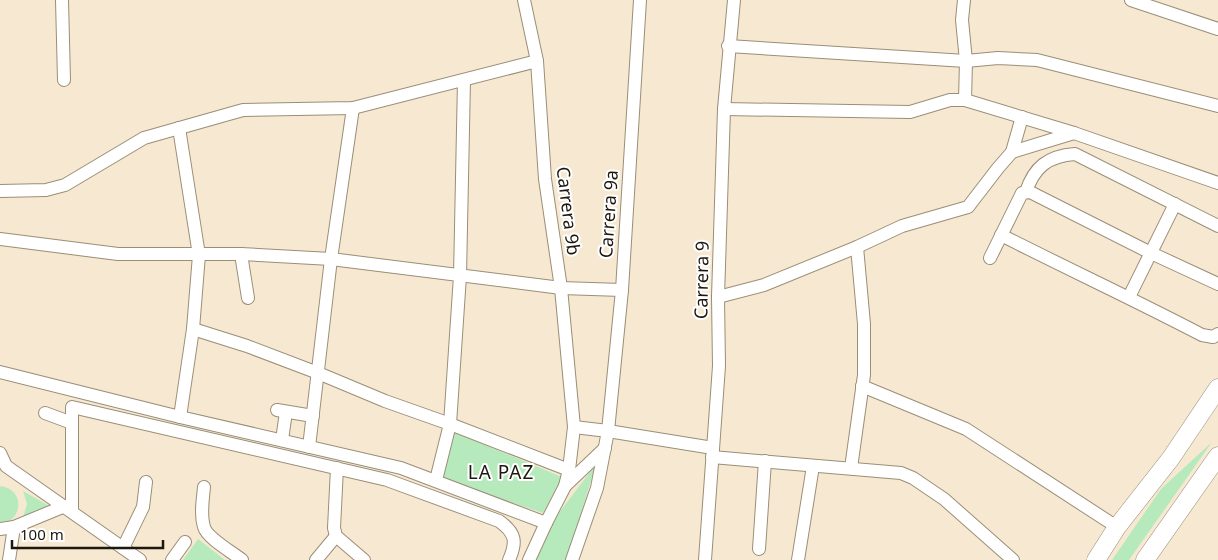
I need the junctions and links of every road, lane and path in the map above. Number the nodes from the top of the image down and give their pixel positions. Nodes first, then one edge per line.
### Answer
1 (62, 0) edge
2 (524, 0) edge
3 (640, 0) edge
4 (734, 0) edge
5 (964, 0) edge
6 (1131, 0) edge
7 (1218, 29) edge
8 (728, 46) junction
9 (537, 61) junction
10 (966, 61) junction
11 (64, 80) dead end
12 (464, 80) junction
13 (965, 100) junction
14 (1218, 106) edge
15 (353, 108) junction
16 (724, 109) junction
17 (1022, 117) junction
18 (179, 128) junction
19 (1074, 133) junction
20 (1012, 152) junction
21 (1218, 183) edge
22 (0, 191) edge
23 (1026, 192) junction
24 (1175, 204) junction
25 (1218, 226) edge
26 (1001, 235) junction
27 (0, 239) edge
28 (858, 247) junction
29 (1150, 253) junction
30 (241, 254) junction
31 (199, 255) junction
32 (990, 258) dead end
33 (331, 259) junction
34 (460, 276) junction
35 (1218, 284) edge
36 (561, 288) junction
37 (622, 290) junction
38 (1129, 296) junction
39 (718, 297) junction
40 (248, 298) dead end
41 (193, 329) junction
42 (1218, 334) edge
43 (0, 372) edge
44 (318, 373) junction
45 (862, 386) junction
46 (1218, 388) edge
47 (45, 413) dead end
48 (313, 416) junction
49 (180, 418) junction
50 (72, 423) junction
51 (450, 424) junction
52 (574, 427) junction
53 (608, 430) junction
54 (282, 440) junction
55 (309, 446) junction
56 (605, 448) junction
57 (712, 453) junction
58 (1218, 456) edge
59 (1, 460) edge
60 (765, 462) junction
61 (813, 466) junction
62 (337, 468) junction
63 (851, 468) junction
64 (569, 470) junction
65 (436, 480) junction
66 (146, 482) dead end
67 (565, 486) junction
68 (204, 487) dead end
69 (69, 509) junction
70 (546, 523) junction
71 (14, 527) junction
72 (1116, 527) junction
73 (0, 529) edge
74 (336, 536) junction
75 (185, 542) dead end
76 (123, 548) junction
77 (759, 549) dead end
78 (9, 560) edge
79 (140, 560) edge
80 (172, 560) edge
81 (242, 560) edge
82 (316, 560) edge
83 (364, 560) edge
84 (508, 560) edge
85 (530, 560) edge
86 (572, 560) edge
87 (705, 560) edge
88 (798, 560) edge
89 (1013, 560) edge
90 (1096, 560) edge
91 (1145, 560) edge

1 - 11 street
2 - 9 street, Carrera 9b
3 - 37 street, Carrera 9a
4 - 8 street, Carrera 9
5 - 10 street
6 - 7 street
8 - 10 street
8 - 16 street, Carrera 9
9 - 12 street
9 - 36 street, Carrera 9b
10 - 13 street
10 - 14 street
12 - 15 street
12 - 34 street
13 - 16 street
13 - 17 street
15 - 18 street
15 - 33 street
16 - 39 street, Carrera 9
17 - 19 street
17 - 20 street
18 - 22 street
18 - 31 street
19 - 20 street
19 - 21 street
20 - 28 street
23 - 24 street
23 - 26 street
23 - 29 street
24 - 25 street
24 - 29 street
26 - 32 street
26 - 38 street
27 - 31 street
28 - 39 street
28 - 45 street
29 - 35 street
29 - 38 street
30 - 31 street
30 - 33 street
30 - 40 street
31 - 41 street
33 - 34 street
33 - 44 street
34 - 36 street
34 - 51 street
36 - 37 street
36 - 52 street, Carrera 9b
37 - 53 street, Carrera 9a
38 - 42 street
39 - 57 street, Carrera 9
41 - 44 street
41 - 49 street
43 - 49 street
44 - 48 street
44 - 51 street
45 - 63 street
45 - 72 street
46 - 72 highway
47 - 50 street
48 - 54 street
48 - 55 street
49 - 54 street
50 - 62 street
50 - 69 street
51 - 64 street
51 - 65 street
52 - 53 street
52 - 64 street, Carrera 9b
53 - 56 street, Carrera 9a
53 - 57 street
54 - 55 street
55 - 65 street
56 - 67 street
56 - 86 street, Carrera 9a
57 - 60 street
57 - 87 street, Carrera 9
58 - 91 highway
59 - 69 street
60 - 61 street
60 - 77 street
61 - 63 street
61 - 88 street
62 - 74 street
62 - 84 street
63 - 89 street
64 - 67 street, Carrera 9b
65 - 70 street
66 - 76 street
67 - 70 street
68 - 81 street
69 - 71 street
69 - 76 street
70 - 85 street
71 - 73 street
71 - 78 street
72 - 90 highway
74 - 82 street
74 - 83 street
75 - 80 street
76 - 79 street

